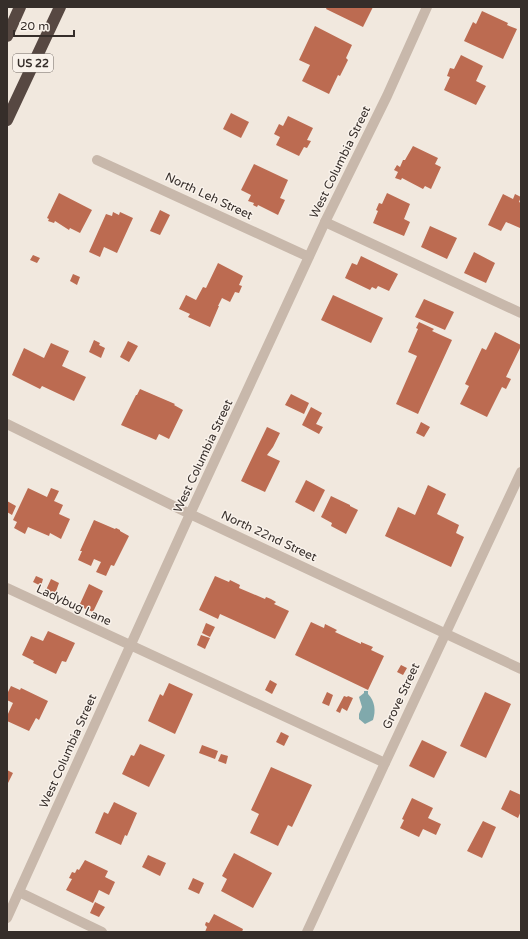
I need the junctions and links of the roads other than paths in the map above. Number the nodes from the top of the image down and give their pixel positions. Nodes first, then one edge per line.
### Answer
1 (20, 7) edge
2 (60, 7) edge
3 (427, 7) edge
4 (7, 36) edge
5 (7, 120) edge
6 (97, 160) dead end
7 (325, 222) junction
8 (309, 257) junction
9 (521, 313) edge
10 (7, 424) edge
11 (521, 472) edge
12 (190, 514) junction
13 (7, 588) edge
14 (445, 633) junction
15 (130, 645) junction
16 (521, 669) edge
17 (385, 762) junction
18 (19, 892) junction
19 (7, 918) edge
20 (102, 932) edge
21 (307, 932) edge

1 - 4 highway
2 - 5 highway, US 22
3 - 7 street, West Columbia Street
6 - 8 street, North Leh Street
7 - 8 street, West Columbia Street
7 - 9 street
8 - 12 street, West Columbia Street
10 - 12 street, North 22nd Street
11 - 14 street, Grove Street
12 - 14 street, North 22nd Street
12 - 15 street, West Columbia Street
13 - 15 street, Ladybug Lane
14 - 16 street, North 22nd Street
14 - 17 street, Grove Street
15 - 17 street, Ladybug Lane
15 - 18 street, West Columbia Street
17 - 21 street, Grove Street
18 - 19 street, West Columbia Street
18 - 20 street

